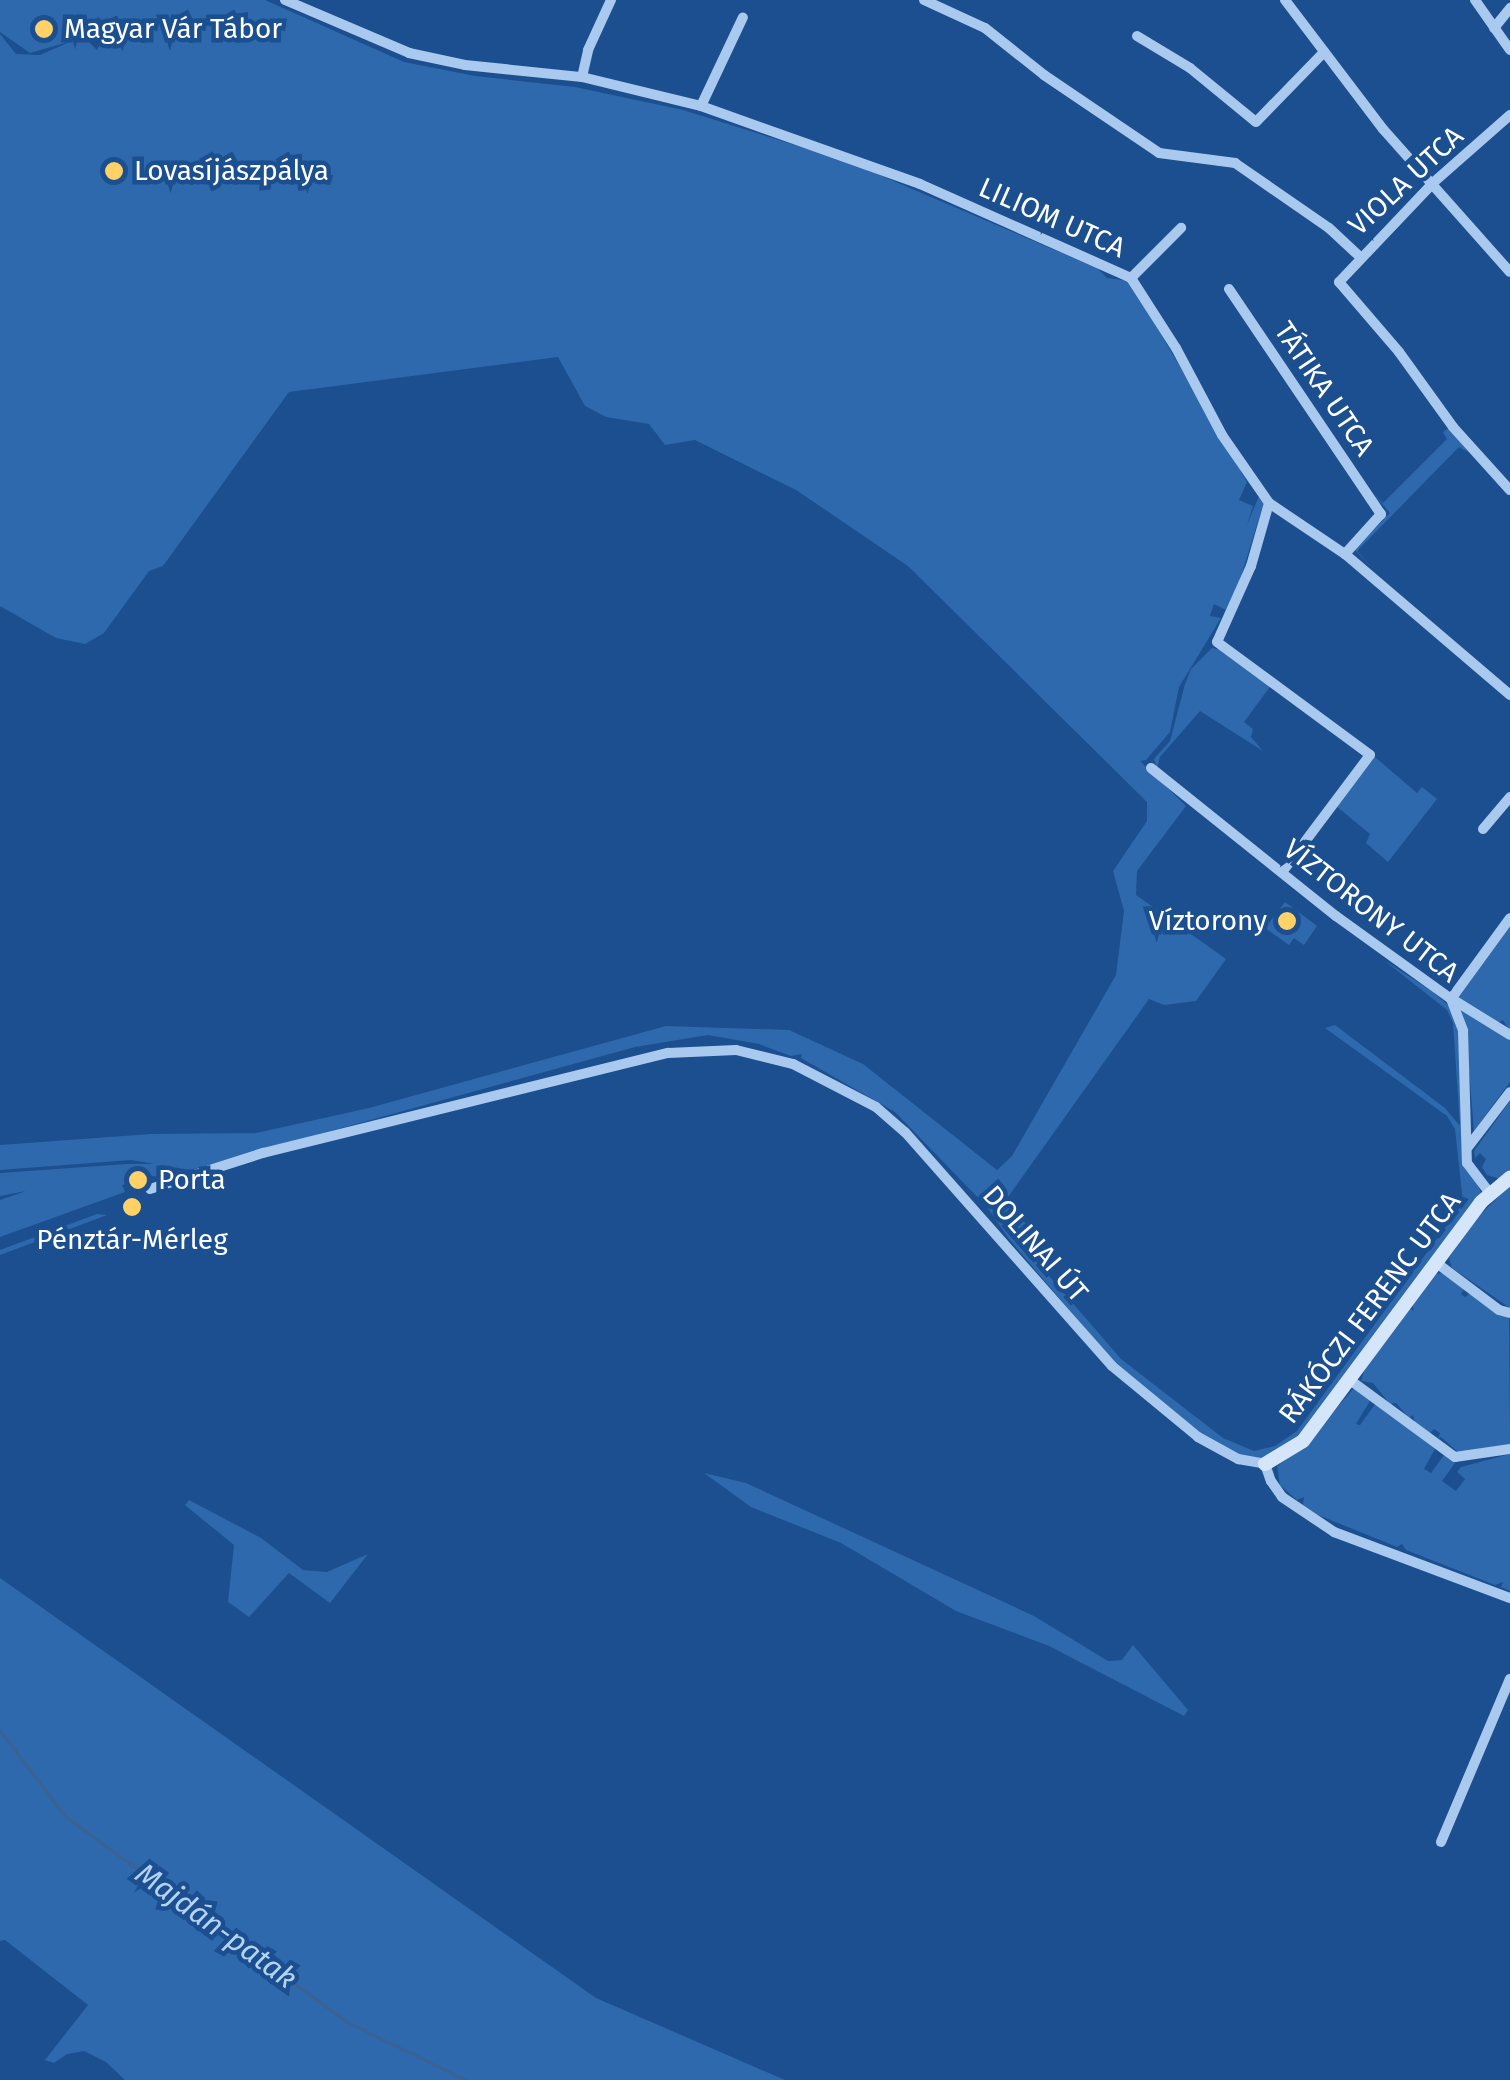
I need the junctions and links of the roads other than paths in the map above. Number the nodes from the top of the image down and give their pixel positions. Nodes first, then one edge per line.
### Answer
1 (285, 0) edge
2 (924, 0) edge
3 (1285, 0) edge
4 (1475, 0) edge
5 (606, 2) edge
6 (1510, 8) edge
7 (743, 17) dead end
8 (1494, 28) junction
9 (1137, 36) dead end
10 (1510, 50) edge
11 (1324, 52) junction
12 (582, 77) junction
13 (701, 106) junction
14 (1510, 115) edge
15 (1434, 182) junction
16 (1181, 228) dead end
17 (1359, 256) junction
18 (1510, 272) edge
19 (1132, 278) junction
20 (1229, 289) dead end
21 (1510, 490) edge
22 (1269, 503) junction
23 (1345, 554) junction
24 (1510, 694) edge
25 (1150, 768) dead end
26 (1510, 797) edge
27 (1483, 828) dead end
28 (1283, 871) junction
29 (1510, 918) edge
30 (1451, 999) junction
31 (1510, 1034) edge
32 (1510, 1092) edge
33 (1468, 1147) junction
34 (1510, 1178) edge
35 (150, 1189) dead end
36 (1490, 1193) junction
37 (1438, 1264) junction
38 (1510, 1313) edge
39 (1350, 1380) junction
40 (1510, 1450) edge
41 (1265, 1464) junction
42 (1510, 1598) edge
43 (1510, 1679) edge
44 (1441, 1842) dead end

1 - 12 street, LILIOM UTCA
2 - 17 street
3 - 11 street
4 - 8 street
5 - 12 street
6 - 8 street
7 - 13 street
8 - 10 street
9 - 11 street
11 - 15 street
12 - 13 street, LILIOM UTCA
13 - 19 street, LILIOM UTCA
14 - 15 street, VIOLA UTCA
15 - 17 street, VIOLA UTCA
15 - 18 street
16 - 19 street
17 - 21 street, VIOLA UTCA
19 - 22 street, LILIOM UTCA
20 - 23 street, TÁTIKA UTCA
22 - 23 street, LILIOM UTCA
22 - 28 street
23 - 24 street, LILIOM UTCA
25 - 28 street, VÍZTORONY UTCA
26 - 27 street
28 - 30 street, VÍZTORONY UTCA
29 - 30 street
30 - 31 street
30 - 33 street, VÍZTORONY UTCA
32 - 33 street
33 - 36 street, VÍZTORONY UTCA
34 - 36 street, RÁKÓCZI FERENC UTCA
35 - 41 street, DOLINAI ÚT
36 - 37 street, RÁKÓCZI FERENC UTCA
37 - 38 street
37 - 39 street, RÁKÓCZI FERENC UTCA
39 - 40 street
39 - 41 street, RÁKÓCZI FERENC UTCA
41 - 42 street
43 - 44 street

